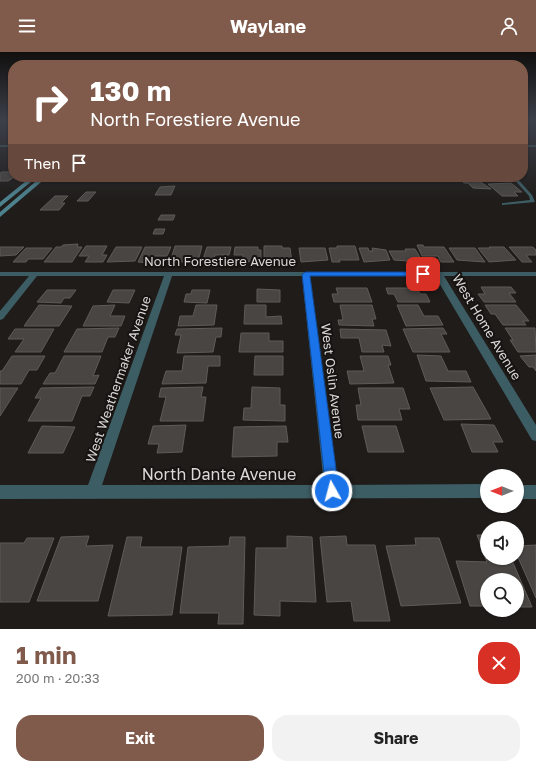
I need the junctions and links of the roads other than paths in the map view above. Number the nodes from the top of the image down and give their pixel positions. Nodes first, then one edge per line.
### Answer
1 (28, 182) edge
2 (38, 182) edge
3 (518, 182) edge
4 (504, 204) dead end
5 (0, 205) edge
6 (0, 215) edge
7 (0, 274) edge
8 (35, 274) junction
9 (170, 274) junction
10 (306, 274) junction
11 (438, 274) junction
12 (536, 274) edge
13 (0, 318) edge
14 (536, 436) edge
15 (332, 491) junction
16 (480, 491) edge
17 (0, 492) edge
18 (93, 492) junction
19 (524, 492) edge
20 (536, 492) edge

1 - 5 main road
2 - 6 main road
3 - 4 lane
7 - 8 street, North Forestiere Avenue
8 - 9 street, North Forestiere Avenue
8 - 13 street
9 - 10 street, North Forestiere Avenue
9 - 18 street, West Weathermaker Avenue
10 - 11 street, North Forestiere Avenue
10 - 15 street, West Oslin Avenue
11 - 12 street, North Forestiere Avenue
11 - 14 street, West Home Avenue
15 - 16 street, North Dante Avenue
15 - 18 street, North Dante Avenue
17 - 18 street, North Dante Avenue
19 - 20 street

